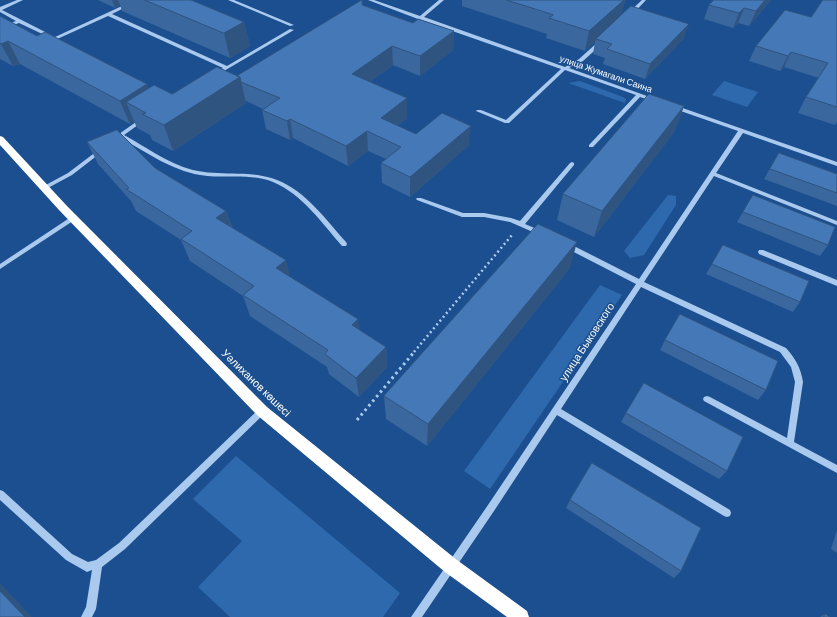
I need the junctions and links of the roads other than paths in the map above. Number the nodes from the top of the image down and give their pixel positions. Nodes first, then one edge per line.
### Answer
1 (21, 0) edge
2 (138, 0) edge
3 (230, 0) edge
4 (370, 0) edge
5 (442, 0) edge
6 (644, 0) edge
7 (0, 10) edge
8 (108, 14) junction
9 (627, 16) edge
10 (420, 18) junction
11 (19, 21) junction
12 (0, 29) edge
13 (604, 38) edge
14 (55, 39) junction
15 (61, 42) edge
16 (227, 68) junction
17 (564, 69) junction
18 (213, 76) edge
19 (639, 95) junction
20 (661, 103) edge
21 (668, 105) edge
22 (479, 111) dead end
23 (146, 117) edge
24 (741, 131) junction
25 (120, 135) junction
26 (0, 139) edge
27 (109, 143) edge
28 (592, 146) dead end
29 (104, 148) edge
30 (572, 164) dead end
31 (837, 164) edge
32 (713, 174) junction
33 (44, 188) junction
34 (419, 199) dead end
35 (73, 219) junction
36 (522, 223) junction
37 (837, 223) edge
38 (550, 238) edge
39 (344, 244) dead end
40 (564, 245) edge
41 (761, 252) dead end
42 (0, 267) edge
43 (640, 282) junction
44 (837, 283) edge
45 (707, 400) dead end
46 (555, 410) junction
47 (262, 411) junction
48 (790, 443) junction
49 (837, 469) edge
50 (0, 494) edge
51 (727, 513) dead end
52 (98, 564) junction
53 (451, 566) junction
54 (86, 617) edge
55 (416, 617) edge
56 (521, 617) edge

1 - 7 street
2 - 8 street
3 - 16 street
4 - 10 street, улица Жумагали Саина
5 - 10 street
6 - 9 street
7 - 11 street
8 - 14 street
8 - 16 street
10 - 17 street, улица Жумагали Саина
11 - 12 street
11 - 14 street
13 - 17 street
14 - 15 street
16 - 18 street
17 - 19 street, улица Жумагали Саина
17 - 22 street
19 - 20 street, улица Жумагали Саина
19 - 28 street
21 - 24 street
23 - 25 street
24 - 31 street
24 - 32 street, улица Быковского
25 - 27 street
25 - 39 street
26 - 33 highway, Уәлиханов көшесі
29 - 33 street
30 - 36 street
32 - 37 street
32 - 43 street, улица Быковского
33 - 35 highway, Уәлиханов көшесі
34 - 36 street
35 - 42 street
35 - 47 highway, Уәлиханов көшесі
36 - 38 street
40 - 43 street
41 - 44 street
43 - 46 street, улица Быковского
43 - 48 street
45 - 48 street
46 - 51 street
46 - 53 street, улица Быковского
47 - 52 street
47 - 53 highway, Уәлиханов көшесі
48 - 49 street
50 - 52 street
52 - 54 street
53 - 55 street, улица Быковского
53 - 56 highway, Уәлиханов көшесі

